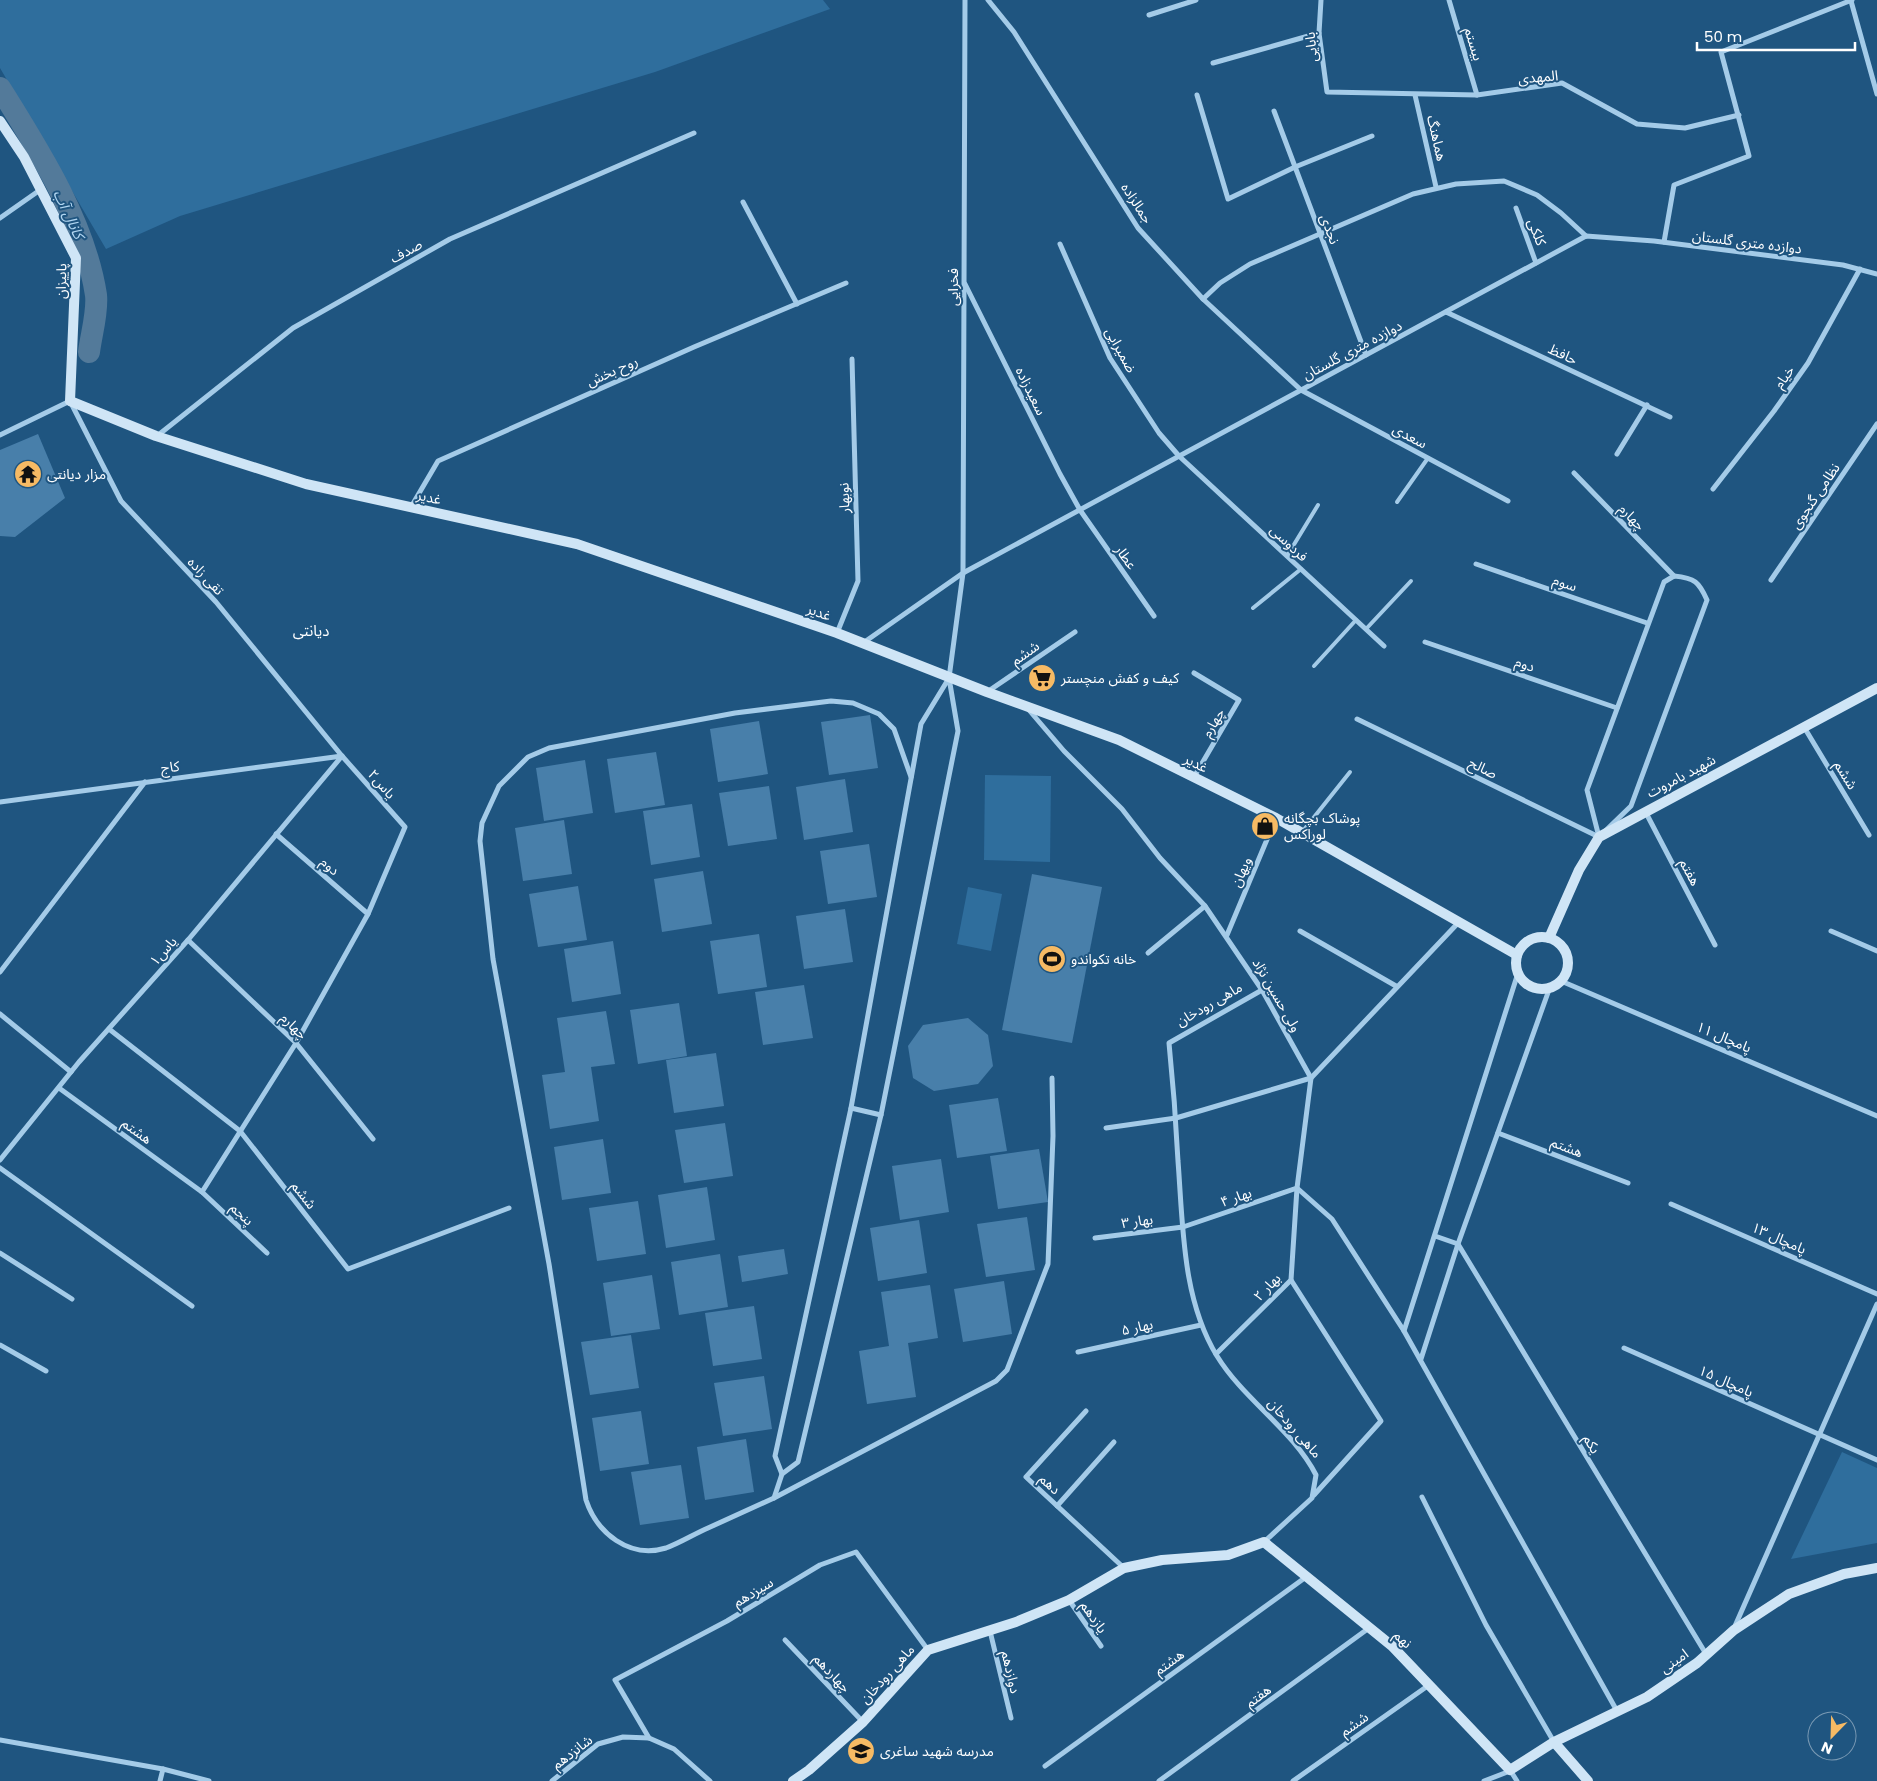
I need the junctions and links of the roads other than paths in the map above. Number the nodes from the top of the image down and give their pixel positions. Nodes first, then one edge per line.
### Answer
1 (965, 0) edge
2 (988, 0) edge
3 (1196, 0) edge
4 (1321, 0) edge
5 (1449, 0) edge
6 (1851, 0) edge
7 (1150, 16) dead end
8 (1319, 33) junction
9 (1213, 63) dead end
10 (1328, 92) joint
11 (1877, 94) edge
12 (1197, 95) dead end
13 (1415, 95) junction
14 (1477, 95) junction
15 (1274, 111) dead end
16 (1739, 115) junction
17 (0, 121) edge
18 (694, 133) dead end
19 (1372, 136) dead end
20 (1295, 167) junction
21 (1436, 187) junction
22 (40, 190) junction
23 (743, 202) dead end
24 (1516, 208) dead end
25 (0, 218) edge
26 (1321, 234) junction
27 (1586, 236) junction
28 (1664, 242) junction
29 (1060, 244) dead end
30 (1536, 263) junction
31 (1860, 270) junction
32 (1877, 274) edge
33 (964, 281) junction
34 (846, 283) dead end
35 (1203, 299) junction
36 (796, 304) junction
37 (1446, 312) junction
38 (1366, 355) junction
39 (852, 359) dead end
40 (1302, 390) junction
41 (70, 401) junction
42 (1647, 405) junction
43 (1670, 416) dead end
44 (1877, 424) edge
45 (0, 435) edge
46 (156, 436) junction
47 (1617, 454) dead end
48 (1179, 456) junction
49 (1428, 458) junction
50 (1574, 473) dead end
51 (1713, 489) dead end
52 (1508, 501) dead end
53 (1397, 502) dead end
54 (1318, 505) dead end
55 (411, 507) junction
56 (1080, 510) junction
57 (1287, 556) junction
58 (1476, 564) dead end
59 (1301, 569) junction
60 (963, 573) junction
61 (1674, 576) junction
62 (1772, 580) dead end
63 (1412, 581) dead end
64 (1253, 608) dead end
65 (1154, 616) dead end
66 (1356, 620) junction
67 (1647, 623) junction
68 (1366, 629) junction
69 (1075, 632) dead end
70 (837, 633) junction
71 (1425, 642) dead end
72 (862, 643) junction
73 (1384, 646) dead end
74 (1314, 666) dead end
75 (1194, 673) dead end
76 (949, 678) junction
77 (1877, 688) edge
78 (987, 692) junction
79 (1027, 708) junction
80 (1617, 708) junction
81 (1357, 719) dead end
82 (1804, 726) junction
83 (342, 756) junction
84 (1350, 772) dead end
85 (911, 777) junction
86 (1194, 777) junction
87 (145, 782) junction
88 (0, 802) edge
89 (1645, 810) junction
90 (1276, 818) junction
91 (1302, 832) junction
92 (276, 834) junction
93 (1869, 835) dead end
94 (1599, 837) junction
95 (1205, 906) junction
96 (368, 914) junction
97 (1460, 921) junction
98 (1300, 931) dead end
99 (1831, 931) dead end
100 (1227, 935) junction
101 (1550, 938) junction
102 (188, 940) junction
103 (1715, 945) dead end
104 (1877, 951) edge
105 (1148, 952) dead end
106 (1517, 955) junction
107 (0, 972) edge
108 (1518, 973) junction
109 (1561, 981) junction
110 (1396, 986) junction
111 (1550, 987) junction
112 (1262, 990) junction
113 (0, 1014) edge
114 (109, 1029) junction
115 (296, 1043) junction
116 (71, 1072) junction
117 (1052, 1078) dead end
118 (1311, 1078) junction
119 (59, 1088) junction
120 (850, 1108) junction
121 (881, 1115) junction
122 (1877, 1116) edge
123 (1176, 1118) junction
124 (1106, 1128) dead end
125 (240, 1131) junction
126 (1498, 1133) junction
127 (373, 1139) dead end
128 (0, 1160) edge
129 (0, 1168) edge
130 (1628, 1183) dead end
131 (1297, 1188) junction
132 (202, 1192) junction
133 (1671, 1204) dead end
134 (509, 1208) dead end
135 (1183, 1227) junction
136 (1434, 1236) junction
137 (1095, 1238) dead end
138 (1458, 1244) junction
139 (0, 1253) edge
140 (267, 1253) dead end
141 (1290, 1280) junction
142 (1877, 1294) edge
143 (72, 1299) dead end
144 (1877, 1304) edge
145 (192, 1306) dead end
146 (1201, 1325) junction
147 (1404, 1331) junction
148 (0, 1345) edge
149 (1624, 1348) dead end
150 (1078, 1352) dead end
151 (1216, 1354) junction
152 (1421, 1360) junction
153 (46, 1371) dead end
154 (1086, 1411) dead end
155 (1820, 1434) junction
156 (1114, 1442) dead end
157 (1877, 1460) edge
158 (782, 1474) junction
159 (1422, 1497) dead end
160 (774, 1498) junction
161 (1312, 1498) junction
162 (1057, 1506) junction
163 (1264, 1542) junction
164 (1124, 1568) junction
165 (1877, 1568) edge
166 (1306, 1576) junction
167 (1069, 1600) junction
168 (1369, 1628) junction
169 (990, 1630) junction
170 (1734, 1630) junction
171 (785, 1640) dead end
172 (1101, 1646) dead end
173 (928, 1650) junction
174 (1706, 1655) junction
175 (1429, 1684) junction
176 (1617, 1711) junction
177 (1011, 1718) dead end
178 (863, 1722) junction
179 (649, 1738) junction
180 (0, 1740) edge
181 (1554, 1742) junction
182 (1045, 1766) dead end
183 (163, 1769) junction
184 (1511, 1776) edge
185 (160, 1781) edge
186 (209, 1781) edge
187 (552, 1781) edge
188 (710, 1781) edge
189 (793, 1781) edge
190 (1159, 1781) edge
191 (1293, 1781) edge
192 (1484, 1781) edge
193 (1517, 1781) edge
194 (1588, 1781) edge

1 - 33 street, فخرایی
2 - 35 street, جمالزاده
3 - 7 street
4 - 8 street, بابایی
5 - 14 street, بیستم
6 - 11 street
6 - 16 street
8 - 9 street
8 - 10 street, بابایی
10 - 13 street, المهدی
12 - 20 street
13 - 14 street, المهدی
13 - 21 street, هماهنگ
14 - 16 street, المهدی
15 - 20 street, نجدی
16 - 28 street
17 - 22 main road, پاییزان
18 - 46 street, صدف
19 - 20 street
20 - 26 street, نجدی
21 - 26 street
21 - 27 street
22 - 25 street
22 - 41 main road, پاییزان
23 - 36 street
24 - 30 street, کلکی
26 - 35 street
26 - 38 street, نجدی
27 - 28 street, دوازده متری گلستان
27 - 30 street, دوازده متری گلستان
28 - 31 street, دوازده متری گلستان
29 - 48 street, ضمیرایی
30 - 37 street, دوازده متری گلستان
31 - 32 street, دوازده متری گلستان
31 - 51 street, خیام
33 - 56 street, سعیدزاده
33 - 60 street, فخرایی
34 - 36 street, روح بخش
35 - 40 street, جمالزاده
36 - 55 street, روح بخش
37 - 38 street, دوازده متری گلستان
37 - 42 street, حافظ
38 - 40 street, دوازده متری گلستان
39 - 70 street, نوبهار
40 - 48 street, دوازده متری گلستان
40 - 49 street, سعدی
41 - 45 street
41 - 46 main road, غدیر
41 - 83 street, تقی زاده
42 - 43 street, حافظ
42 - 47 street
44 - 62 street, نظامی گنجوی
46 - 55 main road, غدیر
48 - 56 street, دوازده متری گلستان
48 - 57 street, فردوسی
49 - 52 street, سعدی
49 - 53 lane
50 - 61 street, چهارم
54 - 57 lane
55 - 70 main road, غدیر
56 - 60 street, دوازده متری گلستان
56 - 65 street, عطار
57 - 59 street, فردوسی
58 - 67 street, سوم
59 - 64 lane
59 - 66 street, فردوسی
60 - 72 street, دوازده متری گلستان
60 - 76 street
61 - 67 street
61 - 94 street
63 - 68 lane
66 - 68 street, فردوسی
66 - 74 lane
67 - 80 street
68 - 73 street, فردوسی
69 - 78 street, ششم
70 - 72 main road, غدیر
71 - 80 street, دوم
72 - 76 main road, غدیر
75 - 86 street, چهارم
76 - 78 main road, غدیر
76 - 85 street
76 - 121 street
77 - 82 main road, شهید بامروت
78 - 79 main road, غدیر
79 - 86 main road, غدیر
79 - 95 street, ولی حسین نژاد
80 - 94 street
81 - 94 street, صالح
82 - 89 main road, شهید بامروت
82 - 93 street, ششم
83 - 87 street, کاج
83 - 92 street, یاس۱
83 - 96 street, یاس۲
84 - 91 lane
85 - 120 street
85 - 160 street
86 - 90 main road, غدیر
87 - 88 street, کاج
87 - 107 street
89 - 94 main road, شهید بامروت
89 - 103 street, هفتم
90 - 91 main road, غدیر
90 - 100 street, ویهان
91 - 97 main road, غدیر
92 - 96 street, دوم
92 - 102 street, یاس۱
94 - 101 main road, شهید بامروت
95 - 100 street, ولی حسین نژاد
95 - 105 street
96 - 115 street
97 - 106 main road, غدیر
97 - 110 street
98 - 110 street
99 - 104 street
100 - 112 street, ولی حسین نژاد
101 - 106 main road
101 - 109 main road
102 - 114 street, یاس۱
102 - 115 street, چهارم
106 - 108 main road
108 - 111 main road
108 - 136 street
109 - 111 main road
109 - 122 street, پامچال ۱۱
110 - 118 street
111 - 126 street
112 - 118 street, ولی حسین نژاد
112 - 123 street, ماهی رودخان
113 - 116 street
114 - 116 street, یاس۱
114 - 125 street, ششم
115 - 125 street
115 - 127 street, چهارم
116 - 119 street, یاس۱
117 - 160 street
118 - 123 street
118 - 131 street
119 - 128 street, یاس۱
119 - 132 street, هشتم
120 - 121 street
120 - 158 street
121 - 158 street
123 - 124 street
123 - 135 street, ماهی رودخان
125 - 132 street
125 - 134 street, ششم
126 - 130 street, هشتم
126 - 138 street
129 - 145 street
131 - 135 street, بهار ۴
131 - 141 street, بهار ۲
131 - 147 street
132 - 140 street, پنجم
133 - 142 street, پامچال ۱۳
135 - 137 street, بهار ۳
135 - 146 street, ماهی رودخان
136 - 138 street
136 - 147 street
138 - 152 street
138 - 174 street, یکم
139 - 143 street
141 - 151 street, بهار ۲
141 - 161 street
144 - 155 street
146 - 150 street, بهار ۵
146 - 151 street, ماهی رودخان
147 - 152 street
148 - 153 street
149 - 155 street, پامچال ۱۵
151 - 161 street, ماهی رودخان
152 - 176 street
154 - 162 street, دهم
155 - 157 street, پامچال ۱۵
155 - 170 street
156 - 162 street
158 - 160 street
159 - 181 street
161 - 163 street, ماهی رودخان
162 - 164 street, دهم
163 - 164 main road, ماهی رودخان
163 - 166 main road, نهم
164 - 167 main road, ماهی رودخان
165 - 170 main road, امینی
166 - 168 main road, نهم
166 - 182 street, هشتم
167 - 169 main road, ماهی رودخان
167 - 172 street, یازدهم
168 - 175 main road, نهم
168 - 190 street, هفتم
169 - 173 main road, ماهی رودخان
169 - 177 street, دوازدهم
170 - 174 main road, امینی
171 - 178 street, چهاردهم
173 - 178 main road, ماهی رودخان
173 - 179 street, سیزدهم
174 - 176 main road, امینی
175 - 184 main road, نهم
175 - 191 street, ششم
176 - 181 main road, امینی
178 - 189 main road, ماهی رودخان
179 - 187 street, شانزدهم
179 - 188 street, شانزدهم
180 - 183 street
181 - 184 main road, امینی
181 - 194 main road
183 - 185 street
183 - 186 street
184 - 192 street, امینی
184 - 193 street

